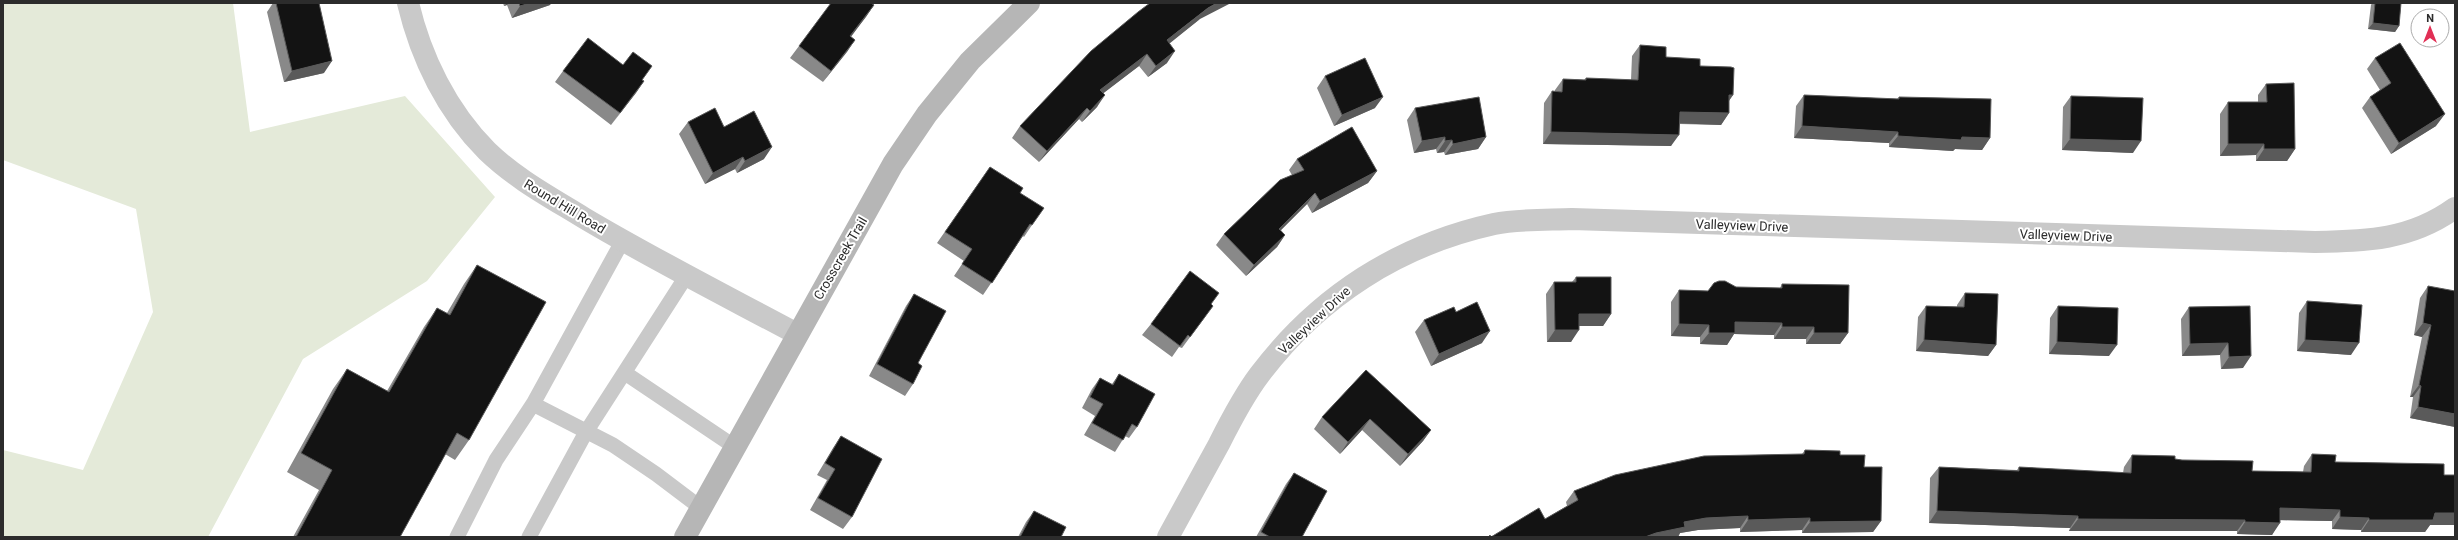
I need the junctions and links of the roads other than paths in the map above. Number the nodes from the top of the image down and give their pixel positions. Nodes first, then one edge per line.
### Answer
1 (408, 3) edge
2 (1029, 3) edge
3 (2455, 208) edge
4 (623, 240) junction
5 (686, 274) junction
6 (797, 334) junction
7 (624, 373) junction
8 (533, 404) junction
9 (586, 432) junction
10 (736, 447) junction
11 (701, 508) junction
12 (457, 537) edge
13 (529, 537) edge
14 (685, 537) edge
15 (1168, 537) edge

1 - 4 street, Round Hill Road
2 - 6 street, Crosscreek Trail
3 - 15 street, Valleyview Drive
4 - 5 street, Round Hill Road
4 - 8 lane
5 - 6 street, Round Hill Road
5 - 7 lane
6 - 10 street, Crosscreek Trail
7 - 9 lane
7 - 10 lane
8 - 9 lane
8 - 12 lane
9 - 11 lane
9 - 13 lane
10 - 11 street, Crosscreek Trail
11 - 14 street, Crosscreek Trail

